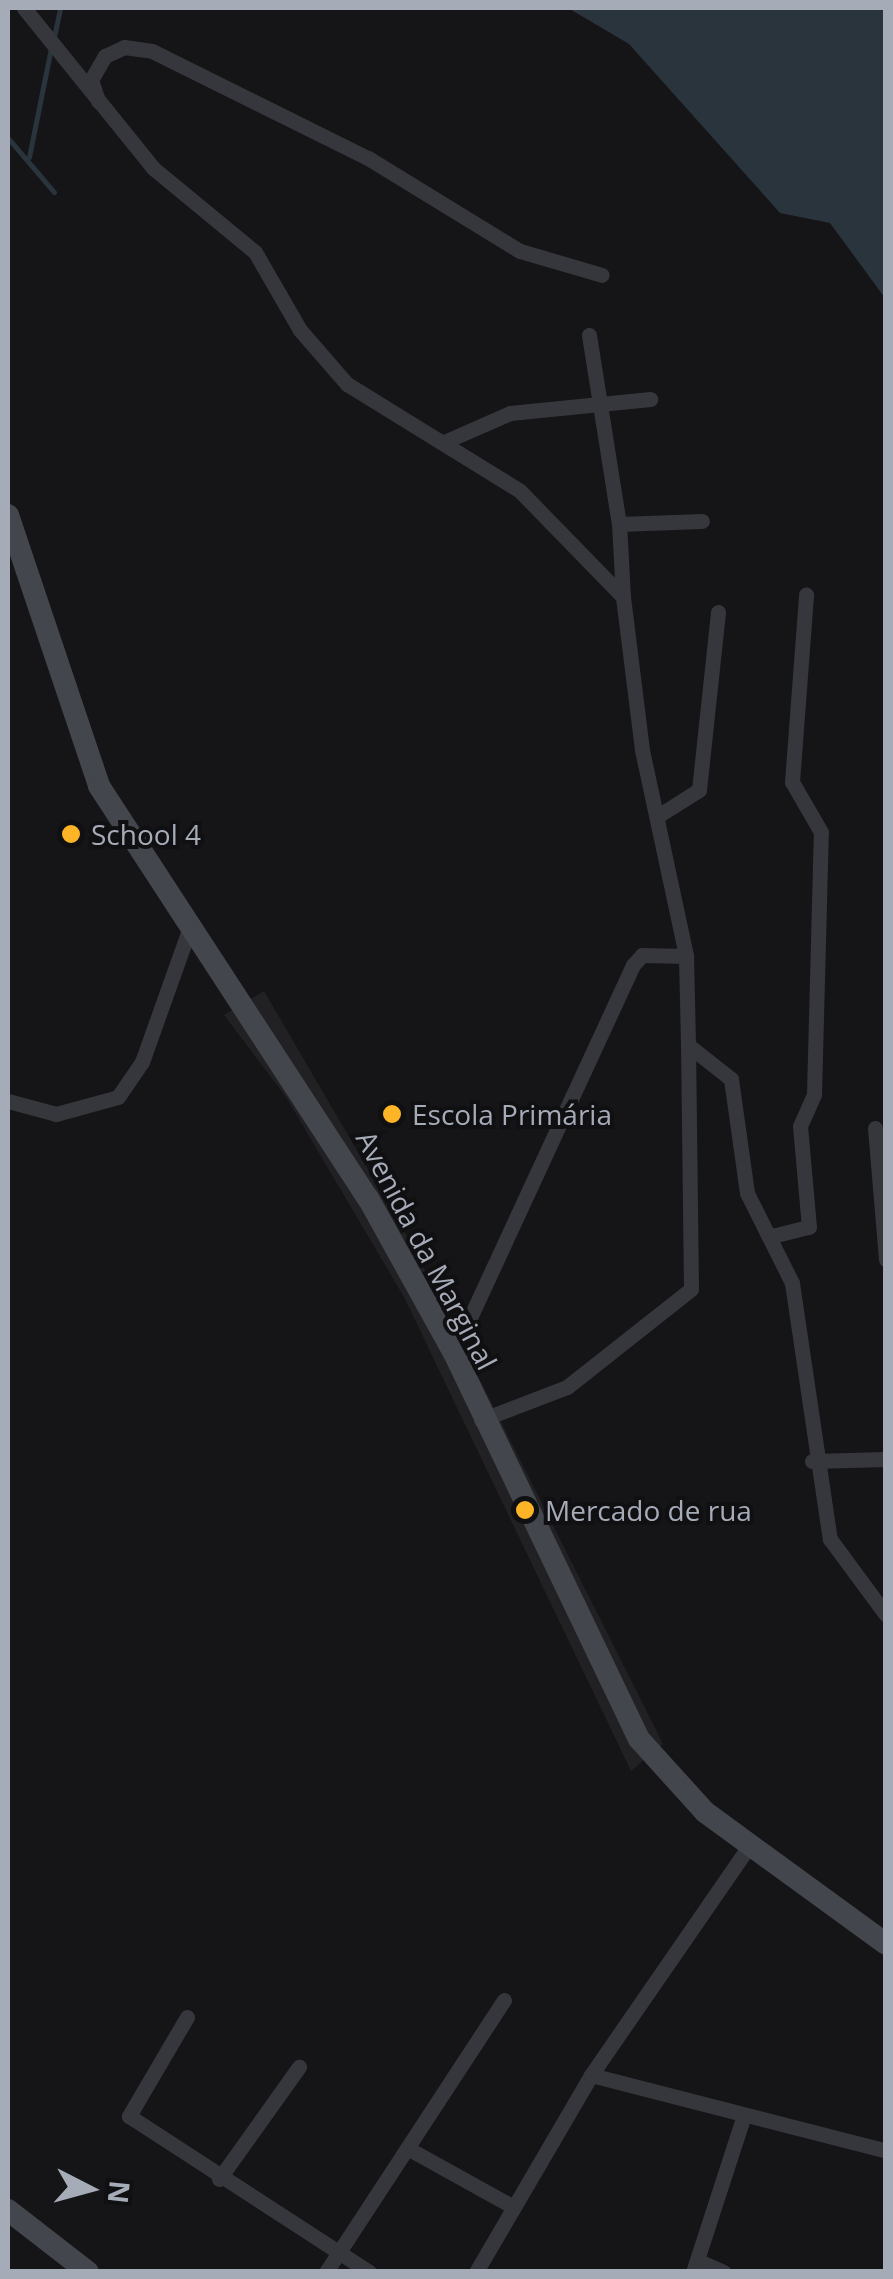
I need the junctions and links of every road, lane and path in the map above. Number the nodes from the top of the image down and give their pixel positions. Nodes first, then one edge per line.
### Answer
1 (24, 8) edge
2 (101, 110) junction
3 (602, 276) dead end
4 (589, 335) dead end
5 (650, 399) dead end
6 (602, 403) junction
7 (444, 442) junction
8 (8, 515) edge
9 (702, 520) dead end
10 (620, 524) junction
11 (806, 594) dead end
12 (622, 597) junction
13 (718, 612) dead end
14 (662, 814) junction
15 (189, 930) junction
16 (686, 956) junction
17 (688, 1044) junction
18 (8, 1101) edge
19 (876, 1128) dead end
20 (772, 1236) junction
21 (886, 1260) edge
22 (454, 1353) junction
23 (481, 1420) junction
24 (886, 1459) edge
25 (812, 1461) junction
26 (886, 1615) edge
27 (749, 1846) junction
28 (886, 1944) edge
29 (504, 2000) dead end
30 (188, 2017) dead end
31 (298, 2067) dead end
32 (591, 2074) junction
33 (744, 2116) junction
34 (409, 2149) junction
35 (886, 2151) edge
36 (219, 2179) junction
37 (512, 2206) junction
38 (8, 2212) edge
39 (338, 2252) junction
40 (696, 2266) edge
41 (88, 2272) edge
42 (326, 2272) edge
43 (370, 2272) edge
44 (476, 2272) edge
45 (724, 2272) edge

1 - 2 street
2 - 3 street
2 - 7 street
4 - 6 street
5 - 6 street
6 - 7 street
6 - 10 street
7 - 12 street
8 - 15 street, Avenida da Marginal
9 - 10 street
10 - 12 street
11 - 20 street
12 - 14 street
13 - 14 street
14 - 16 street
15 - 18 street
15 - 22 street, Avenida da Marginal
16 - 17 street
16 - 22 street
17 - 20 street
17 - 23 street
19 - 21 street
20 - 25 street
22 - 23 street, Avenida da Marginal
23 - 27 street, Avenida da Marginal
24 - 25 street
25 - 26 street
27 - 28 street, Avenida da Marginal
27 - 32 street
29 - 34 street
30 - 36 street
31 - 36 street
32 - 33 street
32 - 37 street
33 - 35 street
33 - 40 street
34 - 37 street
34 - 39 street
36 - 39 street
37 - 44 street
38 - 41 street
39 - 42 street
39 - 43 street
40 - 45 street

